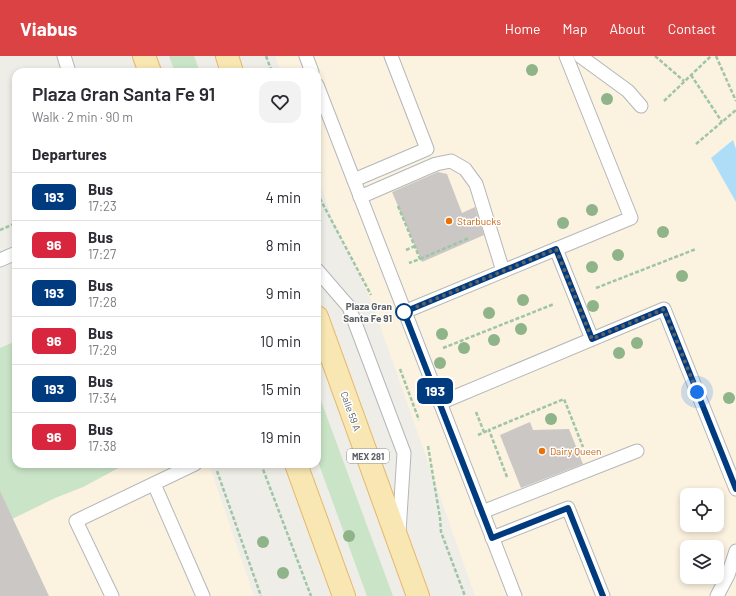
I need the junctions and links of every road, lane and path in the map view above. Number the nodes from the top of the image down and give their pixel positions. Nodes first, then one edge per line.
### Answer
1 (64, 56) edge
2 (144, 56) edge
3 (227, 56) edge
4 (266, 56) edge
5 (306, 56) edge
6 (391, 56) edge
7 (566, 56) edge
8 (580, 56) edge
9 (655, 56) edge
10 (711, 56) edge
11 (716, 56) edge
12 (68, 68) edge
13 (148, 68) edge
14 (231, 68) edge
15 (270, 68) edge
16 (310, 68) edge
17 (690, 75) junction
18 (684, 81) junction
19 (321, 95) edge
20 (736, 101) edge
21 (641, 106) dead end
22 (659, 106) dead end
23 (736, 110) edge
24 (722, 122) junction
25 (696, 144) dead end
26 (354, 180) junction
27 (360, 197) junction
28 (12, 225) edge
29 (0, 230) edge
30 (469, 238) dead end
31 (556, 249) junction
32 (12, 255) edge
33 (420, 259) dead end
34 (0, 260) edge
35 (503, 271) junction
36 (321, 275) edge
37 (404, 312) junction
38 (321, 328) edge
39 (592, 339) junction
40 (440, 403) junction
41 (637, 451) dead end
42 (586, 452) dead end
43 (187, 468) edge
44 (263, 468) edge
45 (297, 468) edge
46 (217, 470) dead end
47 (509, 482) dead end
48 (154, 484) junction
49 (736, 489) edge
50 (482, 512) junction
51 (492, 538) junction
52 (398, 541) junction
53 (736, 551) edge
54 (112, 596) edge
55 (203, 596) edge
56 (261, 596) edge
57 (311, 596) edge
58 (344, 596) edge
59 (418, 596) edge
60 (514, 596) edge
61 (603, 596) edge
62 (718, 596) edge

1 - 12 lane
2 - 13 main road
3 - 14 main road
4 - 15 path
5 - 16 lane
6 - 26 lane
7 - 31 lane
8 - 21 lane
9 - 18 path
10 - 17 path
11 - 20 path
17 - 18 path
17 - 24 path
18 - 22 path
19 - 26 lane
23 - 24 path
24 - 25 path
26 - 27 lane
27 - 35 lane
27 - 37 lane
28 - 29 path
30 - 33 path
31 - 35 lane
31 - 39 lane
32 - 34 lane
35 - 37 lane
36 - 52 lane
37 - 40 lane
38 - 52 main road, Calle 59 A / MEX 281
39 - 40 lane
39 - 49 lane
40 - 50 lane
41 - 50 lane
42 - 47 path
43 - 48 lane
44 - 57 path
45 - 58 main road
46 - 56 path
48 - 54 lane
48 - 55 lane
50 - 51 lane
51 - 60 lane
51 - 61 lane
52 - 59 main road, Calle 59 A / MEX 281
53 - 62 lane

